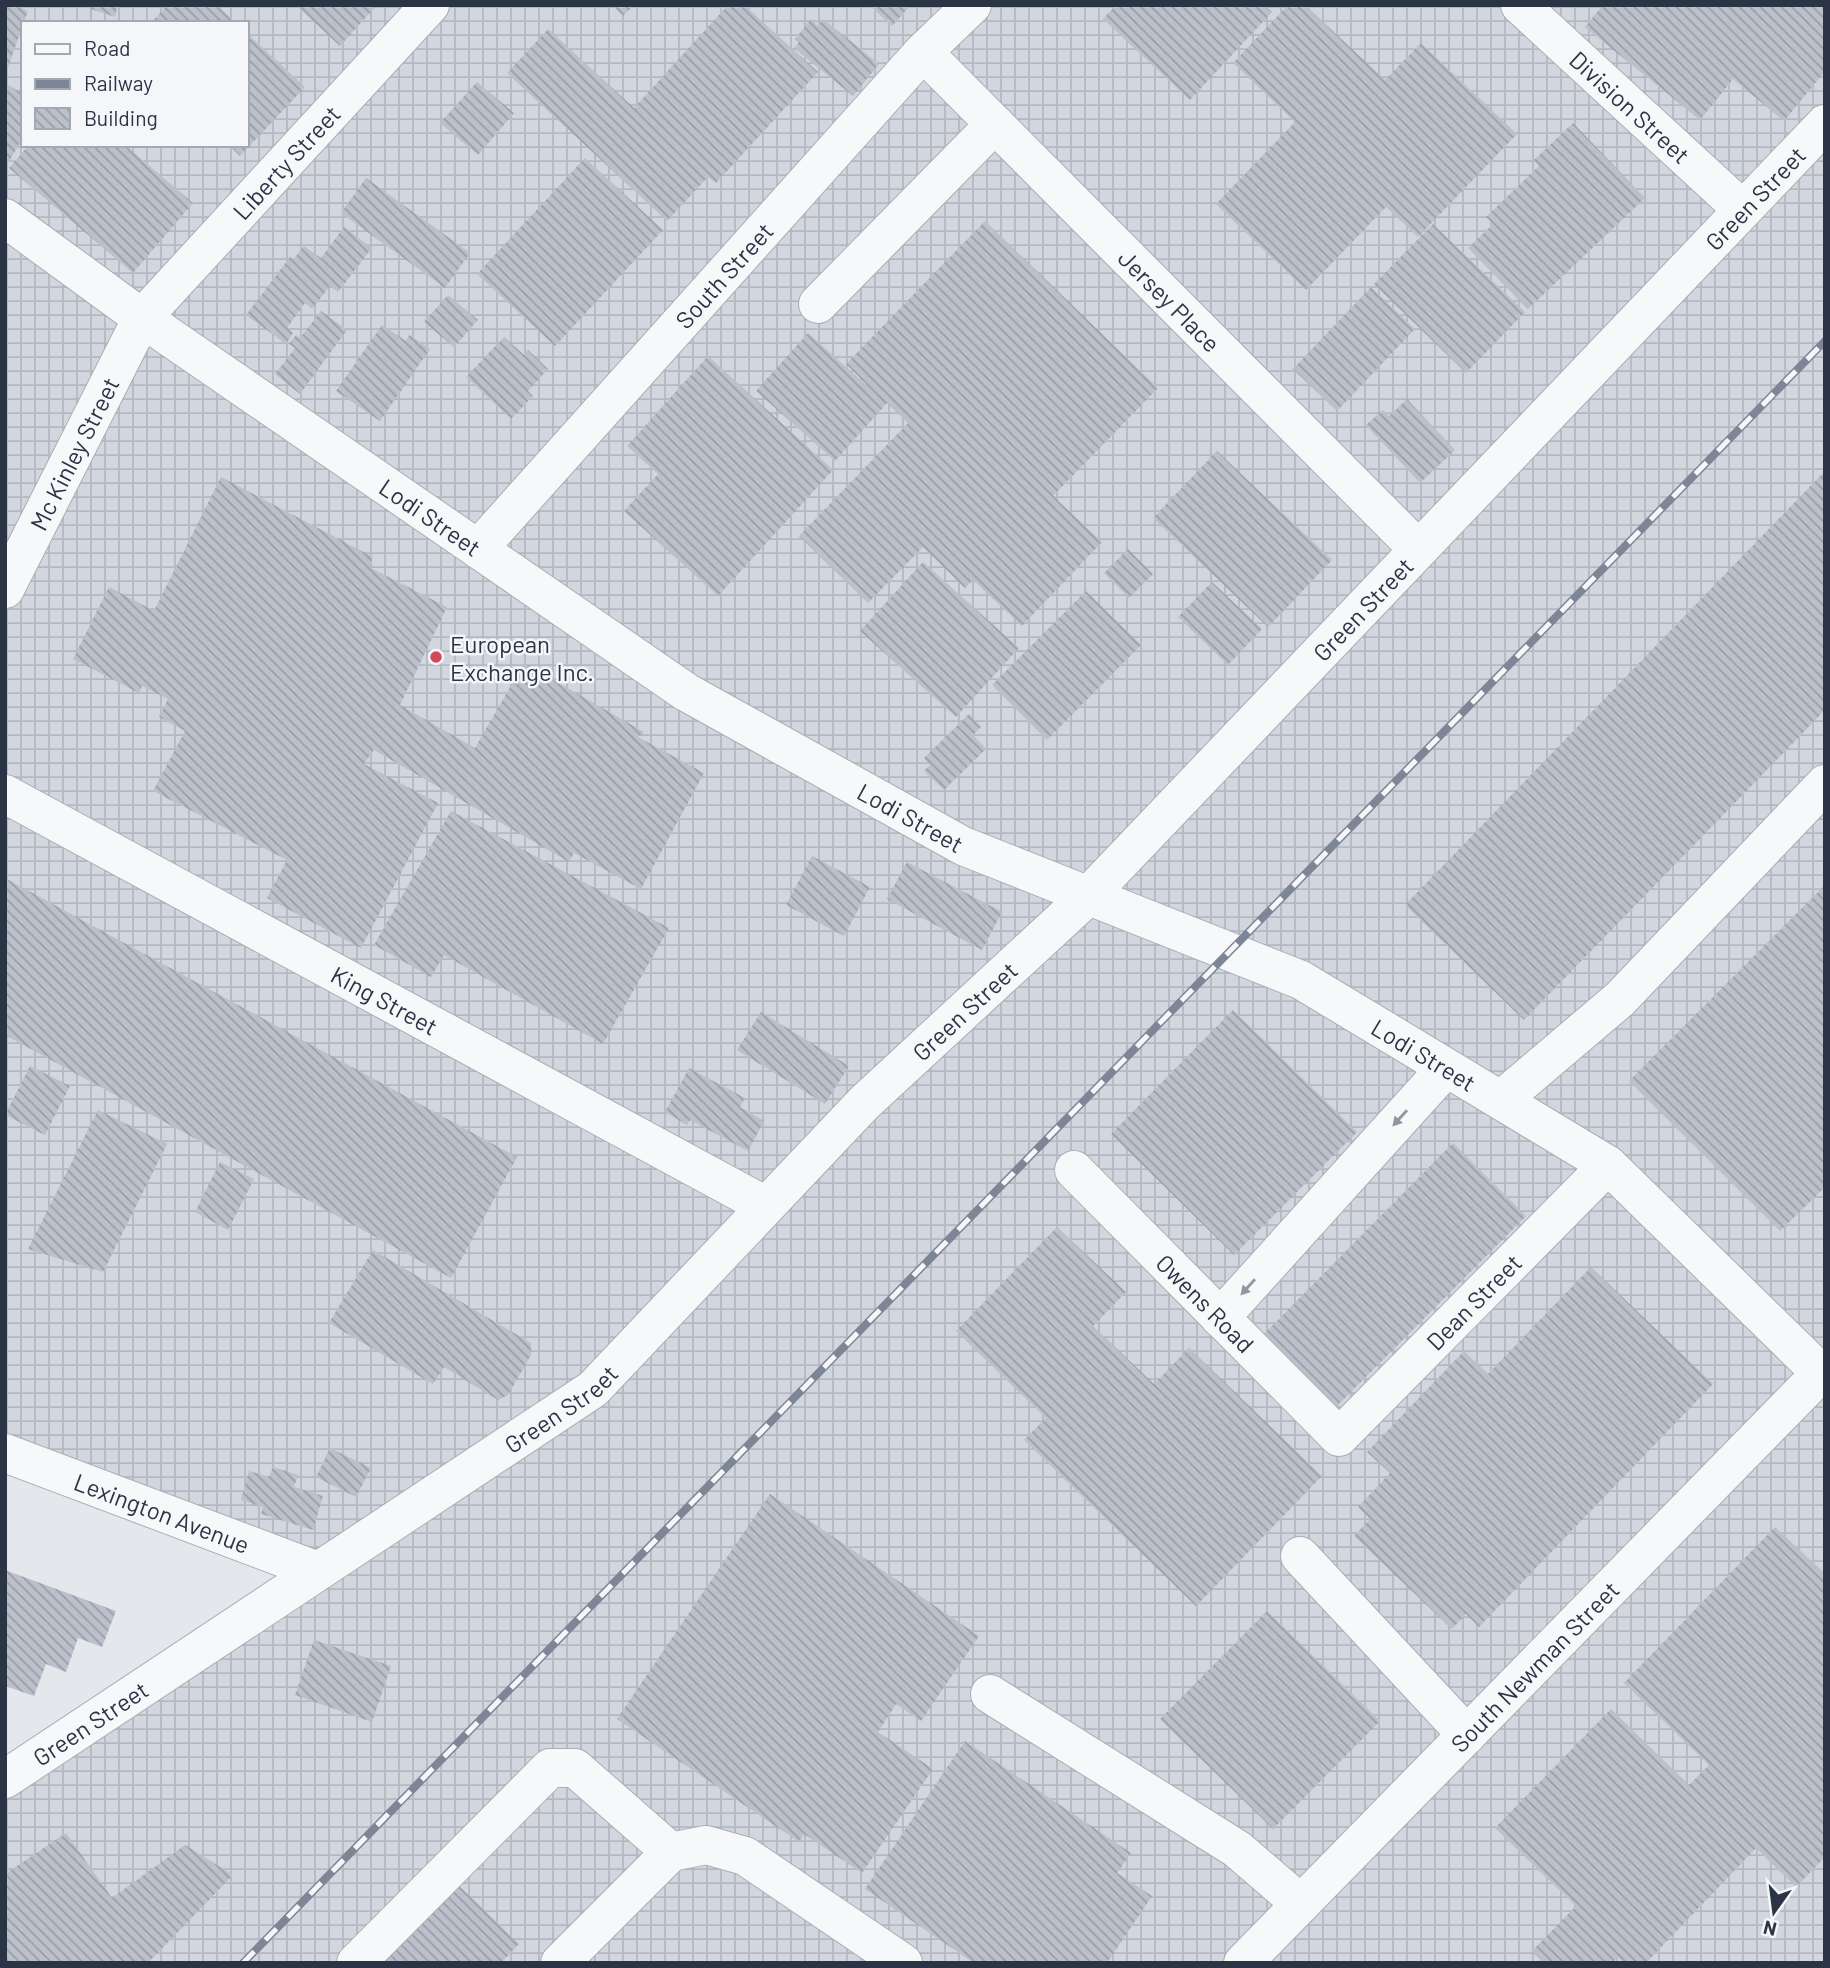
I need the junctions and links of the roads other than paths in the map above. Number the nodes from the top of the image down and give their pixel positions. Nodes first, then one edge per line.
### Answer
1 (430, 5) edge
2 (972, 5) edge
3 (1520, 5) edge
4 (923, 52) junction
5 (995, 124) junction
6 (1825, 124) edge
7 (1743, 210) junction
8 (5, 218) edge
9 (818, 304) dead end
10 (142, 318) junction
11 (478, 549) junction
12 (1418, 549) junction
13 (5, 589) edge
14 (1825, 784) edge
15 (5, 794) edge
16 (1087, 897) junction
17 (1446, 1068) junction
18 (1501, 1101) junction
19 (1608, 1165) junction
20 (1074, 1170) dead end
21 (766, 1206) junction
22 (1220, 1318) junction
23 (1824, 1373) edge
24 (1339, 1437) joint
25 (5, 1453) edge
26 (1300, 1556) dead end
27 (318, 1572) junction
28 (990, 1694) dead end
29 (1467, 1735) junction
30 (5, 1779) edge
31 (671, 1852) junction
32 (1301, 1904) junction
33 (356, 1963) edge
34 (560, 1963) edge
35 (903, 1963) edge
36 (1243, 1963) edge

1 - 10 street, Liberty Street
2 - 4 street, South Street
3 - 7 street, Division Street
4 - 5 street, Jersey Place
4 - 11 street, South Street
5 - 9 street
5 - 12 street, Jersey Place
6 - 7 street, Green Street
7 - 12 street, Green Street
8 - 10 street, Lodi Street
10 - 11 street, Lodi Street
10 - 13 street, Mc Kinley Street
11 - 16 street, Lodi Street
12 - 16 street, Green Street
14 - 18 street
15 - 21 street, King Street
16 - 17 street, Lodi Street
16 - 21 street, Green Street
17 - 18 street, Lodi Street
17 -> 22 street
18 - 19 street, Lodi Street
19 - 23 street, Lodi Street
19 - 24 street, Dean Street
20 - 22 street, Owens Road
21 - 27 street, Green Street
22 - 24 street, Owens Road
23 - 29 street, South Newman Street
25 - 27 street, Lexington Avenue
26 - 29 street
27 - 30 street, Green Street
28 - 32 street
29 - 32 street, South Newman Street
31 - 33 street
31 - 34 street
31 - 35 street
32 - 36 street, South Newman Street

